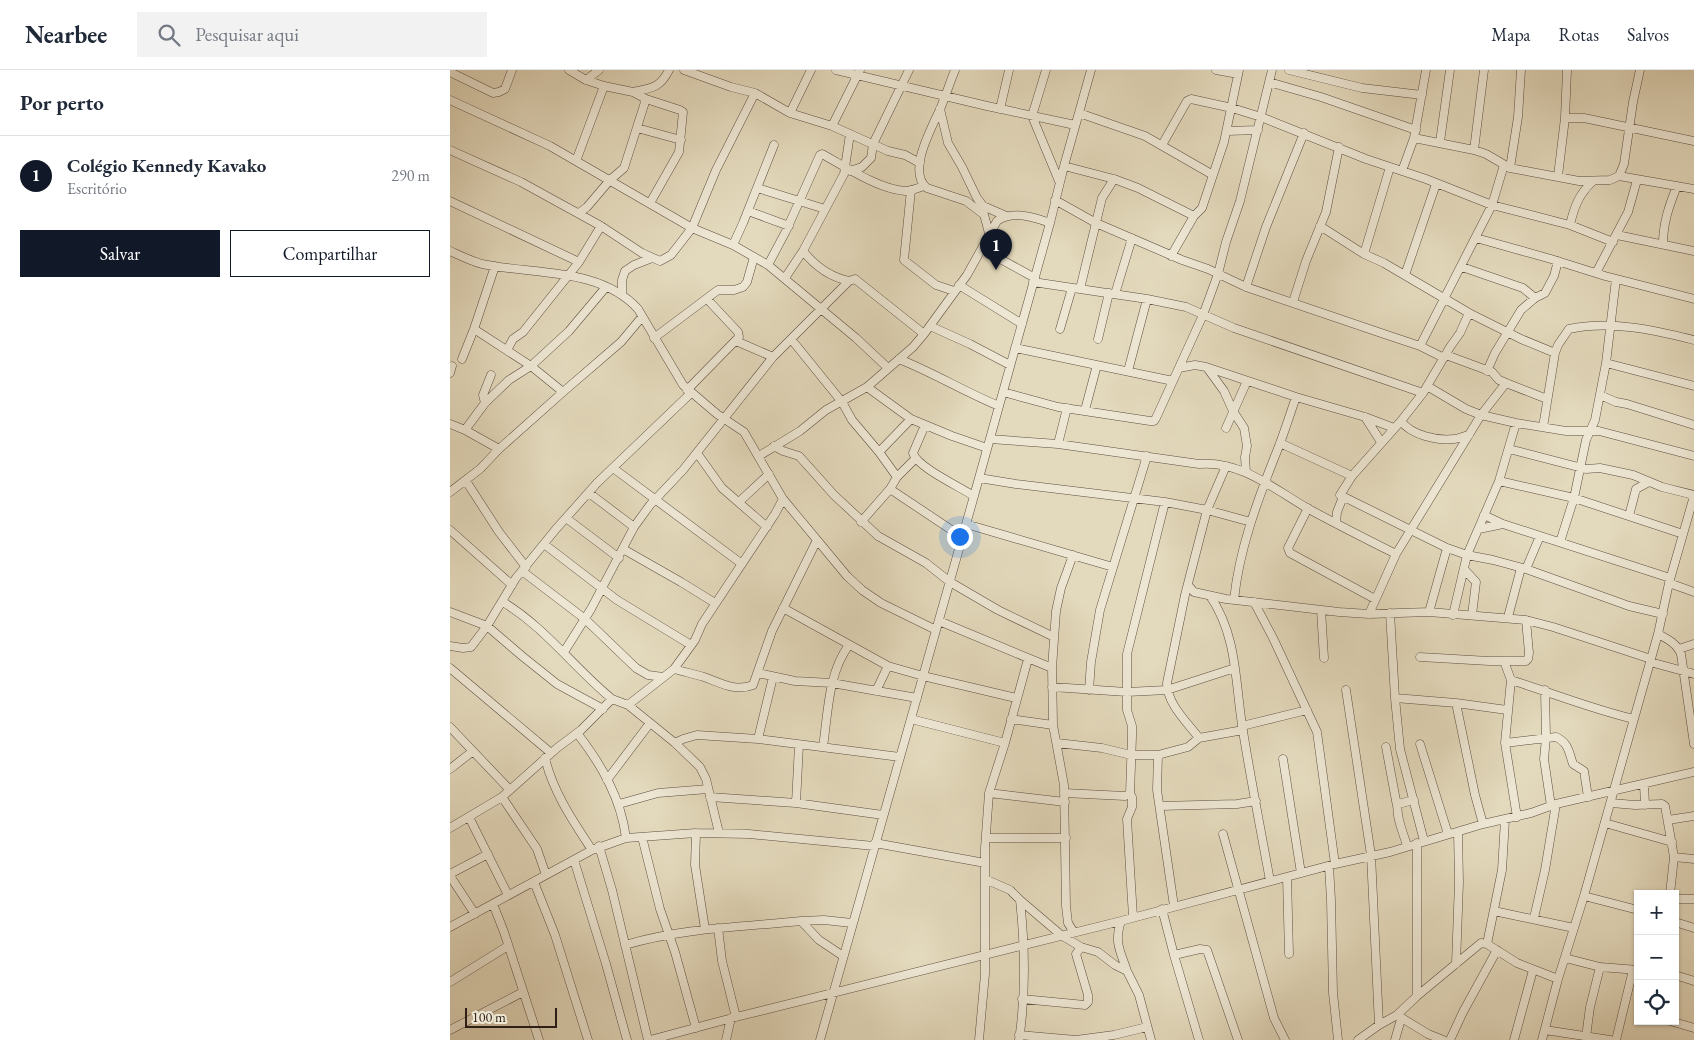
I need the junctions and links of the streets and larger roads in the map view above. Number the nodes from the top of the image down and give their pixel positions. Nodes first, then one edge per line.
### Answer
1 (512, 70) edge
2 (569, 70) edge
3 (599, 70) edge
4 (669, 70) edge
5 (684, 70) edge
6 (811, 70) edge
7 (836, 70) edge
8 (909, 70) edge
9 (955, 70) edge
10 (1009, 70) edge
11 (1046, 70) edge
12 (1091, 70) edge
13 (1216, 70) edge
14 (1272, 70) edge
15 (1289, 70) edge
16 (1426, 70) edge
17 (1450, 70) edge
18 (1484, 70) edge
19 (1521, 70) edge
20 (1566, 70) edge
21 (1640, 70) edge
22 (450, 72) edge
23 (1238, 72) edge
24 (859, 73) edge
25 (1322, 74) edge
26 (586, 80) junction
27 (1269, 82) junction
28 (604, 86) junction
29 (900, 86) junction
30 (633, 92) junction
31 (754, 93) junction
32 (1422, 95) junction
33 (945, 97) junction
34 (646, 99) junction
35 (450, 100) edge
36 (1232, 108) junction
37 (1000, 109) junction
38 (940, 110) junction
39 (1079, 112) junction
40 (790, 113) junction
41 (1032, 116) junction
42 (1261, 117) junction
43 (1565, 118) junction
44 (1075, 125) junction
45 (832, 126) junction
46 (637, 128) junction
47 (1629, 128) junction
48 (1258, 130) junction
49 (1227, 131) junction
50 (1304, 133) junction
51 (850, 134) junction
52 (1415, 134) junction
53 (681, 140) junction
54 (1694, 141) edge
55 (1440, 142) junction
56 (873, 144) junction
57 (774, 145) dead end
58 (1162, 145) junction
59 (1338, 147) junction
60 (450, 150) edge
61 (1474, 150) junction
62 (576, 161) junction
63 (920, 164) junction
64 (1064, 166) junction
65 (1507, 166) junction
66 (1390, 167) junction
67 (847, 170) junction
68 (1402, 172) junction
69 (1212, 175) junction
70 (1558, 176) junction
71 (1619, 176) junction
72 (1114, 179) junction
73 (610, 180) junction
74 (1637, 180) junction
75 (1059, 181) junction
76 (1593, 181) junction
77 (1436, 184) junction
78 (924, 186) junction
79 (1677, 186) junction
80 (757, 188) junction
81 (1694, 189) edge
82 (908, 190) junction
83 (1055, 200) junction
84 (450, 201) edge
85 (799, 201) junction
86 (650, 203) junction
87 (1492, 206) junction
88 (825, 209) junction
89 (983, 210) junction
90 (748, 211) junction
91 (579, 213) junction
92 (1006, 216) junction
93 (1194, 216) junction
94 (1050, 222) junction
95 (1096, 223) junction
96 (1570, 225) junction
97 (601, 226) junction
98 (789, 226) junction
99 (1320, 226) junction
100 (692, 228) junction
101 (989, 233) junction
102 (1132, 238) junction
103 (1476, 238) junction
104 (1615, 238) junction
105 (1662, 244) junction
106 (733, 245) junction
107 (982, 249) junction
108 (803, 251) junction
109 (1694, 251) edge
110 (450, 252) edge
111 (1364, 254) junction
112 (1171, 256) junction
113 (754, 257) junction
114 (652, 258) junction
115 (1558, 261) junction
116 (579, 262) junction
117 (768, 265) junction
118 (495, 266) junction
119 (1462, 266) junction
120 (1218, 274) junction
121 (1596, 274) junction
122 (1405, 275) junction
123 (566, 276) junction
124 (785, 278) junction
125 (1616, 279) junction
126 (1034, 280) junction
127 (849, 282) junction
128 (606, 287) junction
129 (1246, 287) junction
130 (956, 288) junction
131 (1076, 288) junction
132 (1112, 294) junction
133 (622, 295) junction
134 (1535, 298) junction
135 (707, 299) junction
136 (1147, 299) junction
137 (1445, 299) junction
138 (1694, 299) edge
139 (1293, 302) junction
140 (820, 309) junction
141 (1469, 313) junction
142 (1203, 315) junction
143 (642, 317) junction
144 (1022, 324) junction
145 (1610, 325) junction
146 (930, 326) junction
147 (474, 329) junction
148 (1060, 329) dead end
149 (1508, 332) junction
150 (924, 334) junction
151 (654, 338) junction
152 (791, 339) junction
153 (1098, 339) dead end
154 (1694, 340) edge
155 (736, 341) junction
156 (1420, 346) junction
157 (1015, 348) junction
158 (507, 350) junction
159 (1555, 353) junction
160 (1186, 354) junction
161 (1445, 356) junction
162 (773, 357) junction
163 (462, 359) dead end
164 (900, 359) junction
165 (1606, 362) junction
166 (1010, 365) junction
167 (1096, 365) junction
168 (1195, 365) junction
169 (531, 366) junction
170 (1206, 367) junction
171 (888, 368) junction
172 (1179, 368) junction
173 (1487, 370) junction
174 (1128, 371) junction
175 (491, 375) dead end
176 (1173, 381) junction
177 (1247, 381) junction
178 (1506, 382) junction
179 (1427, 386) junction
180 (1694, 386) edge
181 (867, 387) junction
182 (563, 392) junction
183 (689, 392) junction
184 (1003, 392) junction
185 (1422, 393) junction
186 (1600, 395) junction
187 (1296, 398) junction
188 (1547, 399) junction
189 (842, 402) junction
190 (1616, 402) junction
191 (485, 403) junction
192 (999, 406) junction
193 (1067, 408) junction
194 (1597, 409) junction
195 (1085, 410) junction
196 (1234, 411) junction
197 (1481, 416) junction
198 (1365, 417) junction
199 (725, 419) junction
200 (911, 419) junction
201 (1595, 420) junction
202 (1401, 421) junction
203 (1516, 423) junction
204 (450, 424) edge
205 (925, 425) junction
206 (1694, 425) edge
207 (1543, 427) junction
208 (1226, 428) dead end
209 (1394, 428) junction
210 (465, 430) junction
211 (1589, 431) junction
212 (1599, 431) junction
213 (1579, 432) junction
214 (1469, 435) junction
215 (990, 439) junction
216 (1586, 440) junction
217 (1381, 442) junction
218 (1280, 443) junction
219 (1058, 444) junction
220 (774, 446) junction
221 (987, 448) junction
222 (1509, 448) junction
223 (499, 449) junction
224 (878, 452) junction
225 (696, 454) junction
226 (759, 456) junction
227 (1147, 456) junction
228 (1694, 456) edge
229 (1245, 457) junction
230 (915, 459) junction
231 (1228, 467) junction
232 (613, 468) junction
233 (1581, 468) junction
234 (1246, 472) junction
235 (769, 474) junction
236 (1352, 476) junction
237 (897, 477) junction
238 (979, 478) junction
239 (466, 481) junction
240 (1499, 481) junction
241 (1649, 482) junction
242 (1264, 483) junction
243 (890, 489) junction
244 (450, 492) edge
245 (589, 493) junction
246 (974, 496) junction
247 (1694, 496) edge
248 (1343, 497) junction
249 (655, 498) junction
250 (1574, 498) junction
251 (783, 499) junction
252 (1135, 499) junction
253 (739, 502) junction
254 (1165, 502) junction
255 (1308, 508) junction
256 (1207, 510) junction
257 (1484, 515) junction
258 (1629, 516) junction
259 (566, 518) junction
260 (861, 522) junction
261 (1251, 522) junction
262 (1336, 523) junction
263 (966, 524) junction
264 (1503, 524) junction
265 (634, 527) junction
266 (767, 527) junction
267 (1479, 529) junction
268 (450, 530) edge
269 (1411, 531) junction
270 (1683, 534) junction
271 (1540, 536) junction
272 (962, 537) junction
273 (817, 540) junction
274 (1560, 542) junction
275 (544, 544) junction
276 (1447, 548) junction
277 (623, 550) junction
278 (1396, 554) junction
279 (1072, 555) junction
280 (1467, 555) junction
281 (620, 558) junction
282 (742, 564) junction
283 (1113, 567) junction
284 (524, 569) junction
285 (1464, 569) junction
286 (1524, 569) junction
287 (1670, 580) junction
288 (950, 582) junction
289 (1188, 585) junction
290 (512, 586) junction
291 (602, 589) junction
292 (1194, 592) junction
293 (1694, 592) edge
294 (1185, 596) junction
295 (1210, 596) junction
296 (1375, 599) junction
297 (1234, 600) junction
298 (503, 602) junction
299 (1254, 602) junction
300 (715, 604) junction
301 (783, 608) junction
302 (1321, 610) junction
303 (450, 612) edge
304 (1429, 612) junction
305 (1390, 613) junction
306 (1368, 614) junction
307 (1663, 614) junction
308 (1453, 615) junction
309 (1472, 615) junction
310 (1508, 617) junction
311 (585, 619) junction
312 (1526, 620) junction
313 (939, 621) junction
314 (487, 626) junction
315 (936, 630) junction
316 (1658, 634) junction
317 (1054, 637) junction
318 (1694, 644) edge
319 (691, 645) junction
320 (450, 646) edge
321 (849, 646) junction
322 (1679, 649) junction
323 (564, 652) junction
324 (1420, 657) dead end
325 (1028, 658) junction
326 (1324, 658) dead end
327 (1504, 661) junction
328 (1651, 661) junction
329 (888, 666) junction
330 (450, 668) edge
331 (1052, 668) junction
332 (1235, 668) junction
333 (674, 669) junction
334 (1684, 672) junction
335 (758, 673) junction
336 (1694, 674) edge
337 (923, 676) junction
338 (663, 677) junction
339 (773, 677) junction
340 (1511, 680) junction
341 (832, 683) junction
342 (1052, 687) junction
343 (1089, 690) junction
344 (1167, 690) junction
345 (1346, 690) dead end
346 (1545, 690) junction
347 (876, 691) junction
348 (1127, 692) junction
349 (916, 698) junction
350 (1016, 698) junction
351 (1395, 698) junction
352 (612, 699) junction
353 (1456, 703) junction
354 (628, 705) junction
355 (603, 709) junction
356 (1307, 710) junction
357 (1507, 710) junction
358 (911, 719) junction
359 (1011, 719) junction
360 (1634, 719) junction
361 (650, 723) junction
362 (1053, 725) junction
363 (450, 727) edge
364 (1242, 728) junction
365 (578, 733) junction
366 (1199, 738) junction
367 (1546, 738) junction
368 (758, 739) junction
369 (1005, 742) junction
370 (675, 743) junction
371 (1057, 743) junction
372 (1420, 744) dead end
373 (1504, 744) junction
374 (1694, 744) edge
375 (799, 745) junction
376 (823, 747) junction
377 (1386, 747) dead end
378 (472, 751) junction
379 (1132, 755) junction
380 (1158, 755) junction
381 (548, 756) junction
382 (900, 757) junction
383 (1283, 759) dead end
384 (450, 769) edge
385 (1694, 772) edge
386 (607, 780) junction
387 (1644, 784) junction
388 (708, 789) junction
389 (510, 790) junction
390 (1613, 792) junction
391 (989, 793) junction
392 (1064, 793) junction
393 (1130, 794) junction
394 (502, 797) junction
395 (710, 797) junction
396 (1588, 797) junction
397 (1414, 800) junction
398 (1256, 801) junction
399 (1065, 802) junction
400 (796, 803) junction
401 (1610, 803) junction
402 (619, 804) junction
403 (1645, 804) junction
404 (1554, 805) junction
405 (1160, 806) junction
406 (1398, 806) junction
407 (883, 815) junction
408 (1694, 816) edge
409 (469, 817) junction
410 (1517, 817) junction
411 (1505, 820) junction
412 (1668, 820) junction
413 (1605, 823) junction
414 (1483, 824) junction
415 (450, 828) edge
416 (1458, 832) junction
417 (696, 833) junction
418 (719, 833) junction
419 (1223, 834) dead end
420 (1448, 834) junction
421 (642, 837) junction
422 (626, 838) junction
423 (986, 838) junction
424 (1066, 838) junction
425 (1420, 842) junction
426 (1672, 842) junction
427 (875, 845) junction
428 (1407, 846) junction
429 (595, 848) junction
430 (488, 854) junction
431 (1371, 855) junction
432 (1674, 856) junction
433 (1694, 859) edge
434 (574, 860) junction
435 (985, 863) junction
436 (1332, 865) junction
437 (1300, 874) junction
438 (450, 875) edge
439 (546, 875) junction
440 (1286, 877) junction
441 (985, 879) junction
442 (1270, 881) junction
443 (534, 882) junction
444 (1237, 890) junction
445 (1670, 890) edge
446 (508, 896) junction
447 (1584, 896) junction
448 (1679, 899) edge
449 (1694, 899) edge
450 (1020, 900) junction
451 (493, 904) junction
452 (1174, 906) junction
453 (1162, 909) junction
454 (1634, 909) edge
455 (1494, 911) junction
456 (475, 914) junction
457 (1133, 917) junction
458 (1534, 918) junction
459 (1121, 920) junction
460 (801, 921) junction
461 (852, 923) junction
462 (1679, 923) edge
463 (450, 927) edge
464 (718, 928) junction
465 (1574, 928) junction
466 (1694, 928) edge
467 (705, 929) junction
468 (1073, 931) junction
469 (668, 934) junction
470 (1061, 935) junction
471 (1022, 944) junction
472 (1487, 944) junction
473 (625, 945) junction
474 (508, 946) junction
475 (1081, 946) junction
476 (1497, 950) junction
477 (985, 954) junction
478 (1289, 954) dead end
479 (1174, 955) junction
480 (843, 956) junction
481 (1565, 958) junction
482 (1456, 964) junction
483 (1600, 967) junction
484 (1533, 970) junction
485 (1634, 970) edge
486 (1128, 971) junction
487 (1634, 974) edge
488 (1679, 976) edge
489 (1558, 979) junction
490 (1694, 981) edge
491 (450, 982) edge
492 (523, 992) junction
493 (832, 993) junction
494 (1417, 996) junction
495 (1022, 999) junction
496 (1399, 1017) junction
497 (733, 1018) junction
498 (1679, 1024) edge
499 (1379, 1025) junction
500 (1147, 1027) junction
501 (696, 1028) junction
502 (1694, 1028) edge
503 (450, 1030) edge
504 (1545, 1030) junction
505 (681, 1036) edge
506 (1427, 1037) edge
507 (1019, 1038) edge
508 (1590, 1038) edge
509 (538, 1040) edge
510 (588, 1040) edge
511 (627, 1040) edge
512 (649, 1040) edge
513 (726, 1040) edge
514 (820, 1040) edge
515 (979, 1040) edge
516 (1151, 1040) edge
517 (1199, 1040) edge
518 (1238, 1040) edge
519 (1285, 1040) edge
520 (1338, 1040) edge
521 (1358, 1040) edge
522 (1394, 1040) edge
523 (1443, 1040) edge
524 (1450, 1040) edge
525 (1514, 1040) edge
526 (1542, 1040) edge
527 (1610, 1040) edge
528 (1616, 1040) edge

1 - 22 street
2 - 26 street
3 - 26 street
4 - 30 street
5 - 31 street
6 - 40 street
7 - 24 street
8 - 29 street
9 - 33 street
10 - 37 street
11 - 41 street
12 - 39 street
13 - 23 street
14 - 27 street
15 - 25 street
16 - 32 street
17 - 55 street
18 - 61 street
19 - 65 street
20 - 43 street
21 - 47 street
23 - 36 street
24 - 29 street
24 - 45 street
25 - 32 street
26 - 28 street
27 - 42 street
27 - 52 street
28 - 30 street
28 - 62 street
29 - 33 street
29 - 56 street
30 - 34 street
31 - 40 street
31 - 100 street
32 - 52 street
33 - 37 street
33 - 38 street
34 - 46 street
34 - 53 street
35 - 62 street
36 - 42 street
36 - 49 street
36 - 58 street
37 - 41 street
38 - 63 street
38 - 89 street
39 - 44 street
39 - 58 street
40 - 45 street
41 - 44 street
41 - 75 street
42 - 48 street
42 - 50 street
43 - 47 street
43 - 70 street
44 - 64 street
45 - 51 street
46 - 53 street
46 - 73 street
47 - 54 street
47 - 71 street
48 - 49 street
48 - 120 street
49 - 69 street
50 - 59 street
50 - 129 street
51 - 56 street
51 - 67 street
52 - 55 street
52 - 68 street
53 - 86 street
55 - 61 street
56 - 63 street
56 - 67 street
57 - 80 street
58 - 69 street
59 - 66 street
59 - 99 street
60 - 91 street
61 - 65 street
62 - 73 street
63 - 78 street
64 - 72 street
64 - 75 street
65 - 70 street
65 - 87 street
66 - 68 street
66 - 111 street
67 - 82 street
67 - 85 street
67 - 88 street
68 - 77 street
69 - 93 street
70 - 76 street
71 - 74 street
71 - 76 street
72 - 93 street
72 - 95 street
73 - 86 street
73 - 91 street
74 - 79 street
74 - 104 street
75 - 83 street
76 - 96 street
77 - 87 street
77 - 122 street
78 - 82 street
78 - 89 street
79 - 81 street
79 - 105 street
80 - 85 street
80 - 90 street
82 - 130 street
83 - 94 street
83 - 95 street
84 - 116 street
85 - 88 street
85 - 98 street
86 - 100 street
87 - 96 street
87 - 103 street
88 - 108 street
89 - 92 street
89 - 101 street
90 - 98 street
90 - 106 street
91 - 97 street
92 - 94 street
92 - 101 street
93 - 112 street
94 - 126 street
95 - 102 street
95 - 131 street
96 - 104 street
97 - 114 street
97 - 116 street
98 - 117 street
99 - 111 street
99 - 139 street
100 - 106 street
100 - 114 street
101 - 107 street
102 - 112 street
102 - 132 street
103 - 115 street
103 - 119 street
104 - 105 street
104 - 121 street
105 - 109 street
106 - 113 street
107 - 126 street
107 - 130 street
108 - 124 street
108 - 127 street
110 - 118 street
111 - 122 street
112 - 120 street
113 - 117 street
113 - 135 street
114 - 133 street
115 - 121 street
115 - 134 street
116 - 123 street
117 - 124 street
118 - 123 street
118 - 147 street
119 - 134 street
119 - 137 street
120 - 129 street
120 - 142 street
121 - 125 street
122 - 137 street
123 - 128 street
123 - 158 street
124 - 140 street
125 - 138 street
125 - 145 street
126 - 131 street
126 - 144 street
127 - 140 street
127 - 150 street
128 - 133 street
128 - 169 street
129 - 139 street
130 - 144 street
130 - 146 street
131 - 132 street
131 - 148 street
132 - 136 street
132 - 153 street
133 - 143 street
134 - 149 street
135 - 151 street
135 - 155 street
136 - 142 street
136 - 174 street
137 - 141 street
137 - 156 street
139 - 156 street
140 - 152 street
140 - 171 street
141 - 149 street
141 - 161 street
142 - 160 street
142 - 185 street
143 - 151 street
143 - 182 street
144 - 157 street
145 - 154 street
145 - 159 street
145 - 165 street
146 - 150 street
146 - 166 street
147 - 158 street
147 - 163 street
149 - 159 street
149 - 173 street
150 - 164 street
151 - 183 street
152 - 162 street
152 - 189 street
155 - 162 street
155 - 183 street
156 - 161 street
157 - 166 street
157 - 167 street
158 - 169 street
159 - 188 street
160 - 168 street
160 - 172 street
161 - 173 street
161 - 179 street
162 - 199 street
164 - 171 street
164 - 192 street
165 - 180 street
165 - 186 street
166 - 184 street
167 - 174 street
167 - 195 street
168 - 170 street
168 - 172 street
169 - 182 street
169 - 191 street
170 - 177 street
170 - 196 street
171 - 181 street
172 - 176 street
173 - 178 street
174 - 176 street
175 - 191 street
176 - 195 street
177 - 187 street
177 - 196 street
178 - 188 street
178 - 197 street
179 - 185 street
179 - 197 street
181 - 189 street
181 - 200 street
182 - 223 street
183 - 199 street
183 - 232 street
184 - 192 street
184 - 193 street
185 - 202 street
186 - 190 street
186 - 194 street
187 - 198 street
187 - 218 street
188 - 207 street
189 - 220 street
189 - 224 street
190 - 194 street
190 - 206 street
191 - 210 street
192 - 215 street
193 - 195 street
193 - 219 street
194 - 201 street
196 - 208 street
196 - 229 street
197 - 203 street
197 - 214 street
198 - 209 street
198 - 217 street
199 - 225 street
199 - 226 street
200 - 205 street
200 - 224 street
201 - 211 street
201 - 212 street
202 - 209 street
202 - 214 street
203 - 207 street
203 - 222 street
204 - 210 street
205 - 221 street
205 - 230 street
207 - 213 street
209 - 217 street
210 - 223 street
211 - 212 street
211 - 213 street
211 - 216 street
212 - 228 street
213 - 216 street
214 - 269 street
215 - 219 street
215 - 221 street
216 - 233 street
217 - 236 street
218 - 236 street
218 - 242 street
219 - 227 street
220 - 226 street
220 - 260 street
221 - 238 street
222 - 233 street
222 - 240 street
223 - 239 street
224 - 237 street
225 - 249 street
225 - 253 street
226 - 235 street
227 - 231 street
227 - 252 street
229 - 231 street
229 - 234 street
230 - 237 street
230 - 246 street
231 - 234 street
231 - 256 street
232 - 245 street
232 - 249 street
233 - 241 street
233 - 250 street
234 - 242 street
235 - 251 street
235 - 253 street
236 - 248 street
237 - 243 street
238 - 246 street
238 - 252 street
239 - 244 street
239 - 284 street
240 - 250 street
240 - 257 street
241 - 247 street
241 - 258 street
242 - 255 street
242 - 261 street
243 - 260 street
243 - 272 street
245 - 259 street
245 - 265 street
246 - 263 street
247 - 270 street
248 - 262 street
248 - 269 street
249 - 265 street
249 - 282 street
250 - 258 street
250 - 274 street
251 - 266 street
251 - 273 street
252 - 254 street
252 - 283 street
253 - 266 street
254 - 256 street
254 - 348 street
255 - 262 street
255 - 296 street
256 - 261 street
256 - 289 street
257 - 264 street
257 - 267 street
258 - 270 street
259 - 275 street
259 - 281 street
260 - 288 street
261 - 297 street
262 - 278 street
263 - 272 street
263 - 279 street
264 - 267 street
264 - 271 street
265 - 277 street
266 - 282 street
267 - 280 street
268 - 290 street
269 - 276 street
269 - 278 street
270 - 287 street
271 - 274 street
271 - 286 street
272 - 288 street
273 - 301 street
273 - 315 street
274 - 287 street
275 - 284 street
275 - 291 street
276 - 280 street
276 - 304 street
277 - 281 street
277 - 300 street
278 - 296 street
279 - 283 street
279 - 317 street
280 - 285 street
280 - 286 street
281 - 291 street
282 - 300 street
283 - 343 street
284 - 290 street
284 - 311 street
285 - 308 street
285 - 309 street
286 - 307 street
286 - 310 street
287 - 293 street
287 - 307 street
288 - 313 street
288 - 317 street
289 - 292 street
289 - 294 street
290 - 298 street
291 - 311 street
291 - 319 street
292 - 294 street
292 - 295 street
294 - 344 street
295 - 297 street
295 - 332 street
296 - 306 street
297 - 299 street
298 - 314 street
298 - 323 street
299 - 302 street
299 - 356 street
300 - 319 street
301 - 321 street
301 - 335 street
302 - 306 street
302 - 326 street
303 - 314 street
304 - 305 street
304 - 308 street
305 - 306 street
305 - 351 street
307 - 316 street
308 - 309 street
309 - 310 street
310 - 312 street
311 - 323 street
311 - 338 street
312 - 327 street
312 - 328 street
313 - 315 street
313 - 325 street
314 - 320 street
314 - 355 street
315 - 337 street
316 - 322 street
316 - 328 street
317 - 331 street
318 - 322 street
319 - 333 street
321 - 329 street
321 - 341 street
322 - 334 street
323 - 352 street
324 - 327 street
325 - 331 street
325 - 350 street
327 - 340 street
328 - 334 street
328 - 360 street
329 - 337 street
329 - 347 street
330 - 381 street
331 - 342 street
332 - 344 street
332 - 364 street
333 - 335 street
333 - 338 street
334 - 336 street
334 - 374 street
335 - 339 street
337 - 349 street
337 - 350 street
338 - 354 street
339 - 341 street
339 - 368 street
340 - 346 street
340 - 357 street
341 - 347 street
341 - 376 street
342 - 343 street
342 - 362 street
343 - 348 street
344 - 348 street
344 - 366 street
345 - 431 street
346 - 360 street
346 - 367 street
347 - 349 street
348 - 379 street
349 - 358 street
350 - 359 street
351 - 353 street
351 - 397 street
352 - 354 street
352 - 355 street
353 - 357 street
353 - 414 street
354 - 361 street
355 - 365 street
356 - 364 street
356 - 436 street
357 - 373 street
358 - 369 street
358 - 382 street
359 - 362 street
359 - 369 street
360 - 390 street
361 - 370 street
361 - 386 street
362 - 371 street
363 - 378 street
364 - 366 street
364 - 398 street
365 - 381 street
365 - 386 street
366 - 380 street
367 - 373 street
367 - 396 street
367 - 404 street
368 - 370 street
368 - 375 street
369 - 391 street
370 - 388 street
371 - 379 street
371 - 392 street
372 - 420 street
373 - 410 street
375 - 376 street
375 - 400 street
376 - 382 street
377 - 406 street
378 - 384 street
378 - 389 street
379 - 380 street
379 - 393 street
380 - 405 street
381 - 389 street
381 - 429 street
382 - 407 street
383 - 437 street
385 - 387 street
386 - 402 street
387 - 390 street
387 - 403 street
388 - 395 street
388 - 402 street
389 - 394 street
390 - 396 street
390 - 401 street
391 - 399 street
391 - 423 street
392 - 393 street
392 - 399 street
393 - 457 street
394 - 409 street
394 - 439 street
395 - 400 street
395 - 418 street
396 - 404 street
397 - 406 street
397 - 425 street
398 - 405 street
398 - 442 street
399 - 424 street
400 - 407 street
401 - 403 street
401 - 413 street
402 - 422 street
403 - 412 street
404 - 410 street
404 - 458 street
405 - 452 street
406 - 428 street
407 - 427 street
408 - 412 street
409 - 415 street
409 - 430 street
410 - 411 street
411 - 414 street
411 - 455 street
412 - 426 street
413 - 426 street
413 - 447 street
414 - 416 street
416 - 420 street
416 - 482 street
417 - 418 street
417 - 421 street
417 - 467 street
418 - 427 street
419 - 444 street
420 - 425 street
421 - 422 street
421 - 469 street
422 - 429 street
423 - 424 street
423 - 435 street
424 - 468 street
425 - 428 street
425 - 494 street
426 - 432 street
427 - 435 street
427 - 461 street
428 - 431 street
429 - 434 street
429 - 473 street
430 - 438 street
430 - 446 street
431 - 436 street
431 - 499 street
432 - 433 street
432 - 445 street
434 - 439 street
434 - 511 street
435 - 441 street
436 - 437 street
436 - 520 street
437 - 440 street
438 - 456 street
439 - 443 street
440 - 442 street
440 - 478 street
441 - 450 street
441 - 477 street
442 - 444 street
443 - 446 street
443 - 510 street
444 - 452 street
444 - 519 street
446 - 451 street
447 - 454 street
447 - 465 street
448 - 449 street
450 - 470 street
450 - 471 street
451 - 456 street
451 - 474 street
452 - 453 street
453 - 457 street
453 - 479 street
455 - 458 street
455 - 472 street
456 - 463 street
457 - 459 street
458 - 465 street
459 - 468 street
459 - 486 street
460 - 461 street
460 - 464 street
460 - 480 street
461 - 480 street
462 - 466 street
464 - 467 street
464 - 497 street
465 - 481 street
467 - 469 street
468 - 470 street
469 - 473 street
469 - 501 street
470 - 471 street
470 - 475 street
471 - 477 street
471 - 495 street
472 - 476 street
472 - 482 street
473 - 512 street
474 - 491 street
474 - 492 street
475 - 486 street
475 - 495 street
476 - 484 street
476 - 524 street
477 - 493 street
477 - 515 street
479 - 517 street
479 - 518 street
480 - 493 street
481 - 483 street
481 - 489 street
482 - 494 street
483 - 485 street
483 - 508 street
484 - 489 street
484 - 525 street
486 - 500 street
487 - 528 street
488 - 490 street
489 - 504 street
492 - 503 street
492 - 509 street
493 - 497 street
493 - 514 street
494 - 496 street
495 - 507 street
496 - 499 street
496 - 506 street
496 - 522 street
497 - 501 street
497 - 513 street
498 - 502 street
499 - 521 street
500 - 507 street
500 - 516 street
501 - 505 street
504 - 508 street
504 - 526 street
505 - 512 street
506 - 523 street
508 - 527 street

